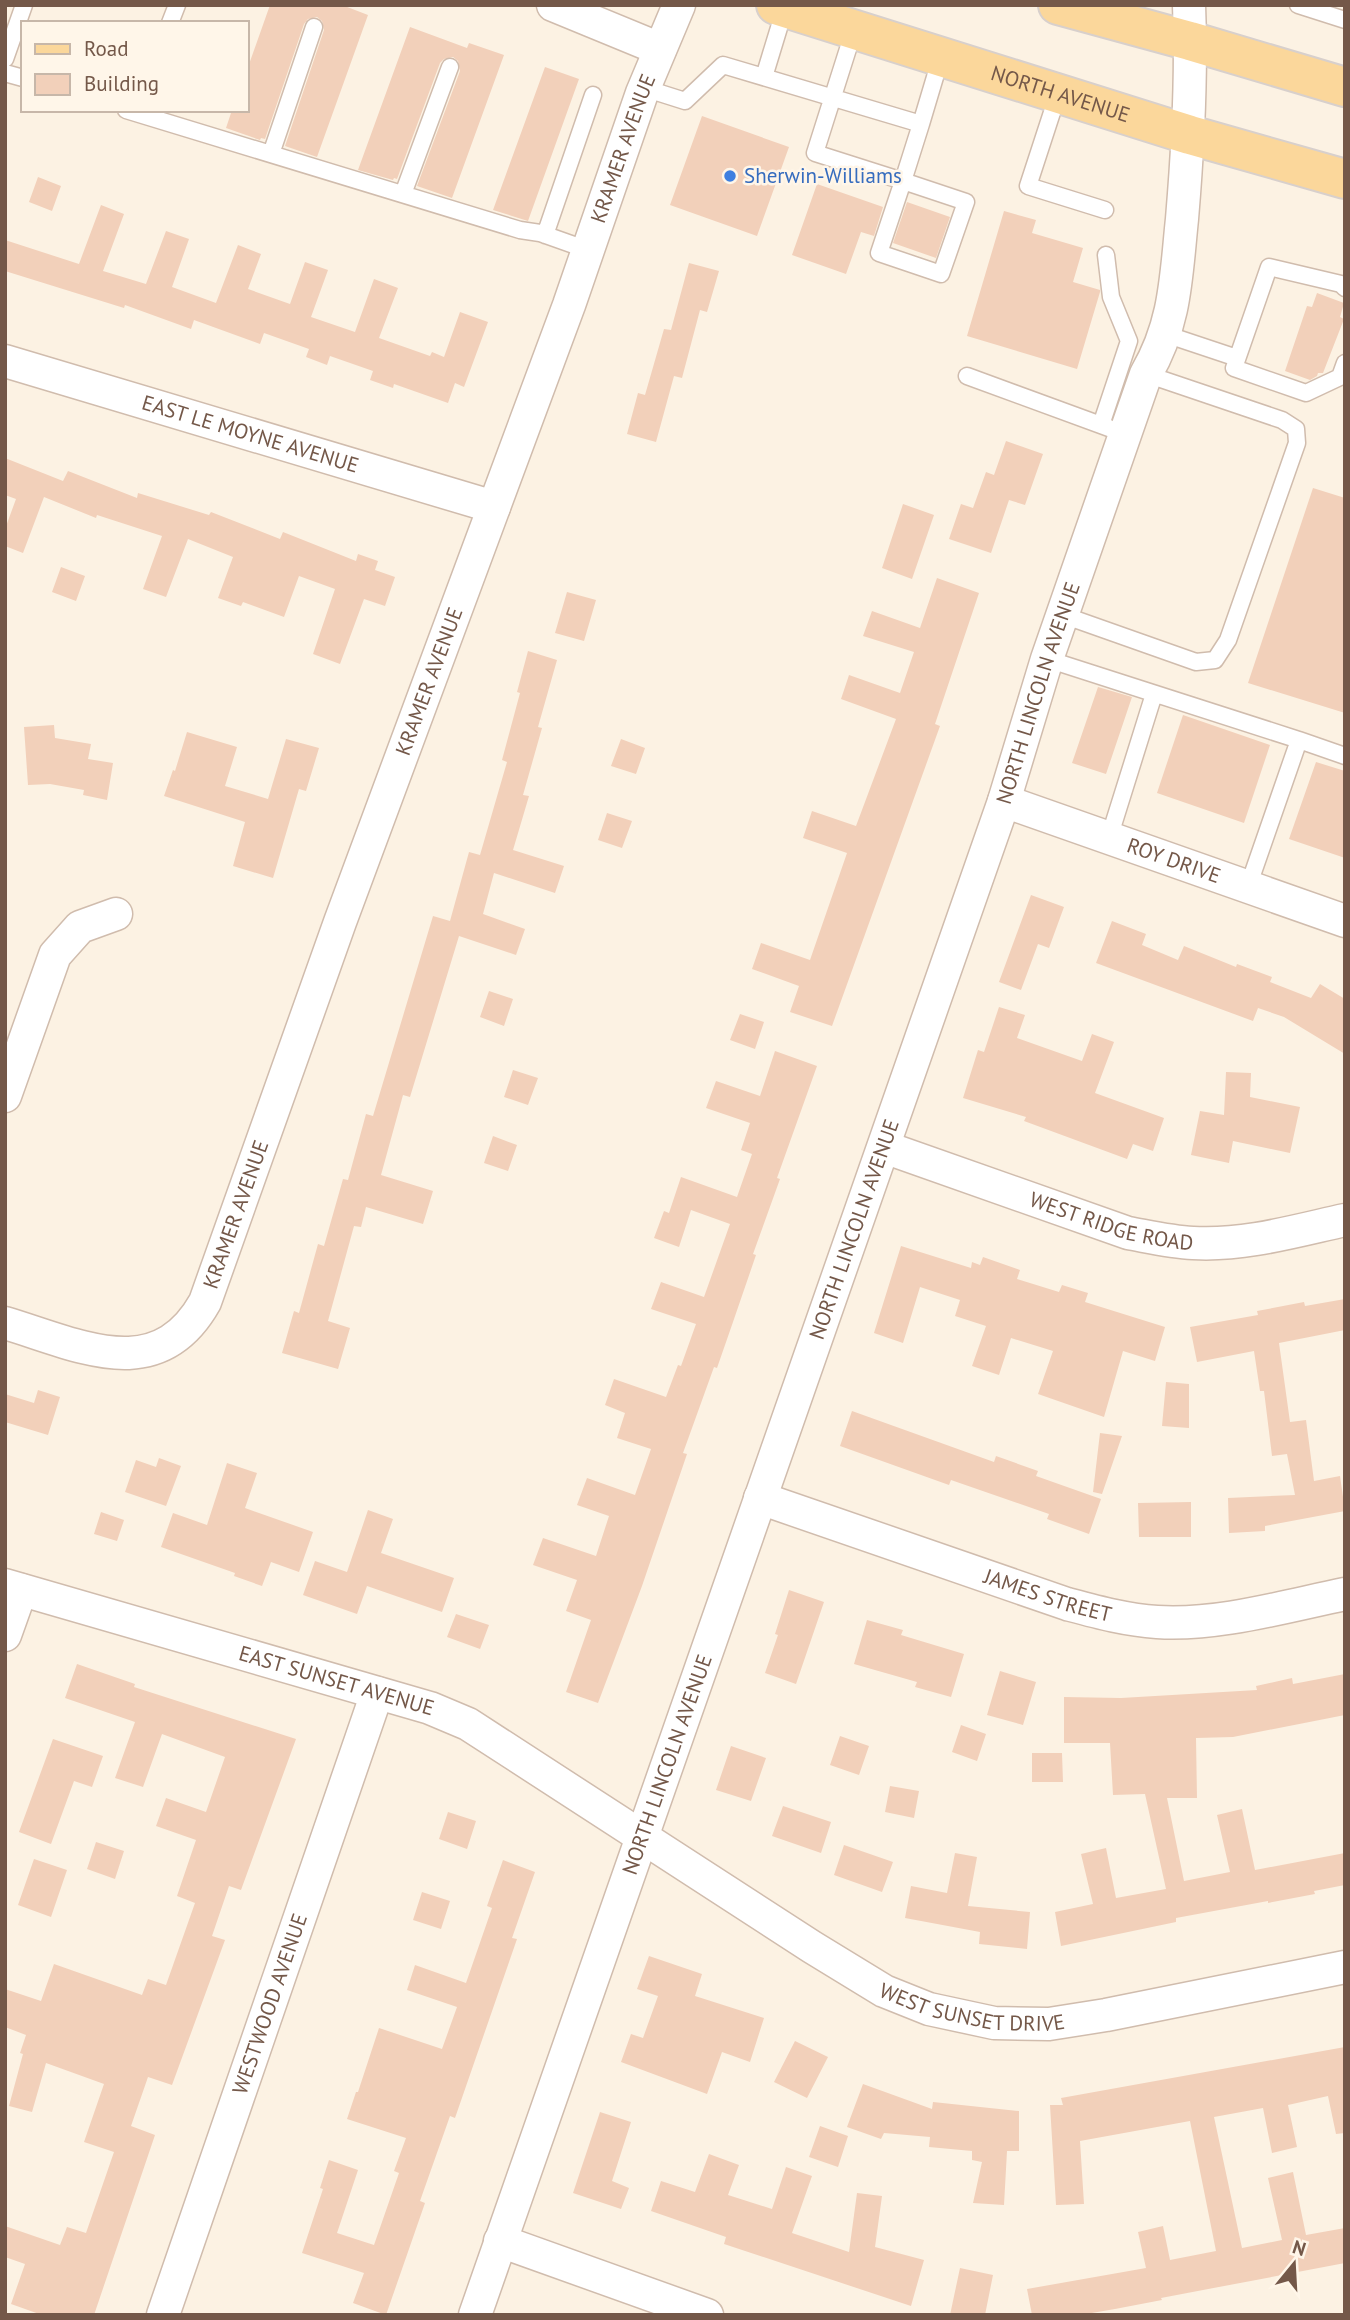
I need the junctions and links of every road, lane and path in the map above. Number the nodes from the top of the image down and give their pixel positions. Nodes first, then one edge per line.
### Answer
1 (24, 5) edge
2 (553, 5) edge
3 (679, 5) edge
4 (1058, 5) edge
5 (1298, 5) edge
6 (781, 6) edge
7 (1325, 9) edge
8 (1345, 20) edge
9 (1190, 23) edge
10 (314, 27) dead end
11 (855, 30) junction
12 (660, 49) junction
13 (941, 57) junction
14 (5, 59) edge
15 (450, 67) dead end
16 (764, 77) junction
17 (1345, 87) edge
18 (644, 88) junction
19 (1058, 93) junction
20 (593, 95) dead end
21 (832, 97) junction
22 (137, 112) edge
23 (920, 124) junction
24 (1190, 135) junction
25 (271, 154) junction
26 (1345, 179) edge
27 (903, 181) junction
28 (403, 194) junction
29 (1105, 211) dead end
30 (545, 234) junction
31 (587, 250) junction
32 (1106, 255) dead end
33 (1344, 282) edge
34 (1129, 341) junction
35 (1157, 353) junction
36 (1237, 358) junction
37 (5, 360) edge
38 (1345, 363) edge
39 (967, 376) dead end
40 (1114, 429) junction
41 (494, 507) junction
42 (1063, 615) junction
43 (1047, 659) junction
44 (1154, 694) junction
45 (1298, 740) junction
46 (1345, 756) edge
47 (1004, 801) junction
48 (1109, 838) junction
49 (1248, 887) junction
50 (116, 914) dead end
51 (1345, 921) edge
52 (5, 1096) edge
53 (884, 1147) junction
54 (1345, 1220) edge
55 (5, 1323) edge
56 (760, 1499) junction
57 (13, 1588) edge
58 (1345, 1594) edge
59 (5, 1635) edge
60 (377, 1693) junction
61 (642, 1836) junction
62 (1345, 1967) edge
63 (500, 2241) junction
64 (163, 2315) edge
65 (475, 2315) edge
66 (707, 2315) edge

1 - 14 lane
2 - 12 street
3 - 12 street, KRAMER AVENUE
4 - 9 main road
5 - 7 lane
6 - 11 main road, NORTH AVENUE
6 - 16 lane
7 - 8 lane
9 - 17 main road
9 - 24 street, NORTH LINCOLN AVENUE
10 - 25 lane
11 - 13 main road, NORTH AVENUE
11 - 21 lane
12 - 18 street, KRAMER AVENUE
13 - 19 main road, NORTH AVENUE
13 - 23 lane
15 - 28 lane
16 - 18 lane
16 - 21 lane
18 - 31 street, KRAMER AVENUE
19 - 24 main road, NORTH AVENUE
19 - 29 lane
20 - 30 lane
21 - 23 lane
21 - 27 lane
22 - 25 lane
23 - 27 lane
24 - 26 main road, NORTH AVENUE
24 - 35 street, NORTH LINCOLN AVENUE
25 - 28 lane
27 - 27 lane
28 - 30 lane
30 - 31 lane
31 - 41 street, KRAMER AVENUE
32 - 34 lane
33 - 36 lane
34 - 35 lane
34 - 40 lane
35 - 36 lane
35 - 40 street, NORTH LINCOLN AVENUE
35 - 42 lane
36 - 38 lane
37 - 41 street, EAST LE MOYNE AVENUE
39 - 40 lane
40 - 42 street, NORTH LINCOLN AVENUE
41 - 55 street, KRAMER AVENUE
42 - 43 street, NORTH LINCOLN AVENUE
43 - 44 lane
43 - 47 street, NORTH LINCOLN AVENUE
44 - 45 lane
44 - 48 lane
45 - 46 lane
45 - 49 lane
47 - 48 street, ROY DRIVE
47 - 53 street, NORTH LINCOLN AVENUE
48 - 49 street, ROY DRIVE
49 - 51 street, ROY DRIVE
50 - 52 street
53 - 54 street, WEST RIDGE ROAD
53 - 56 street, NORTH LINCOLN AVENUE
56 - 58 street, JAMES STREET
56 - 61 street, NORTH LINCOLN AVENUE
57 - 59 street
57 - 60 street, EAST SUNSET AVENUE
60 - 61 street, EAST SUNSET AVENUE
60 - 64 street, WESTWOOD AVENUE
61 - 62 street, WEST SUNSET DRIVE
61 - 63 street, NORTH LINCOLN AVENUE
63 - 65 street, NORTH LINCOLN AVENUE
63 - 66 street

